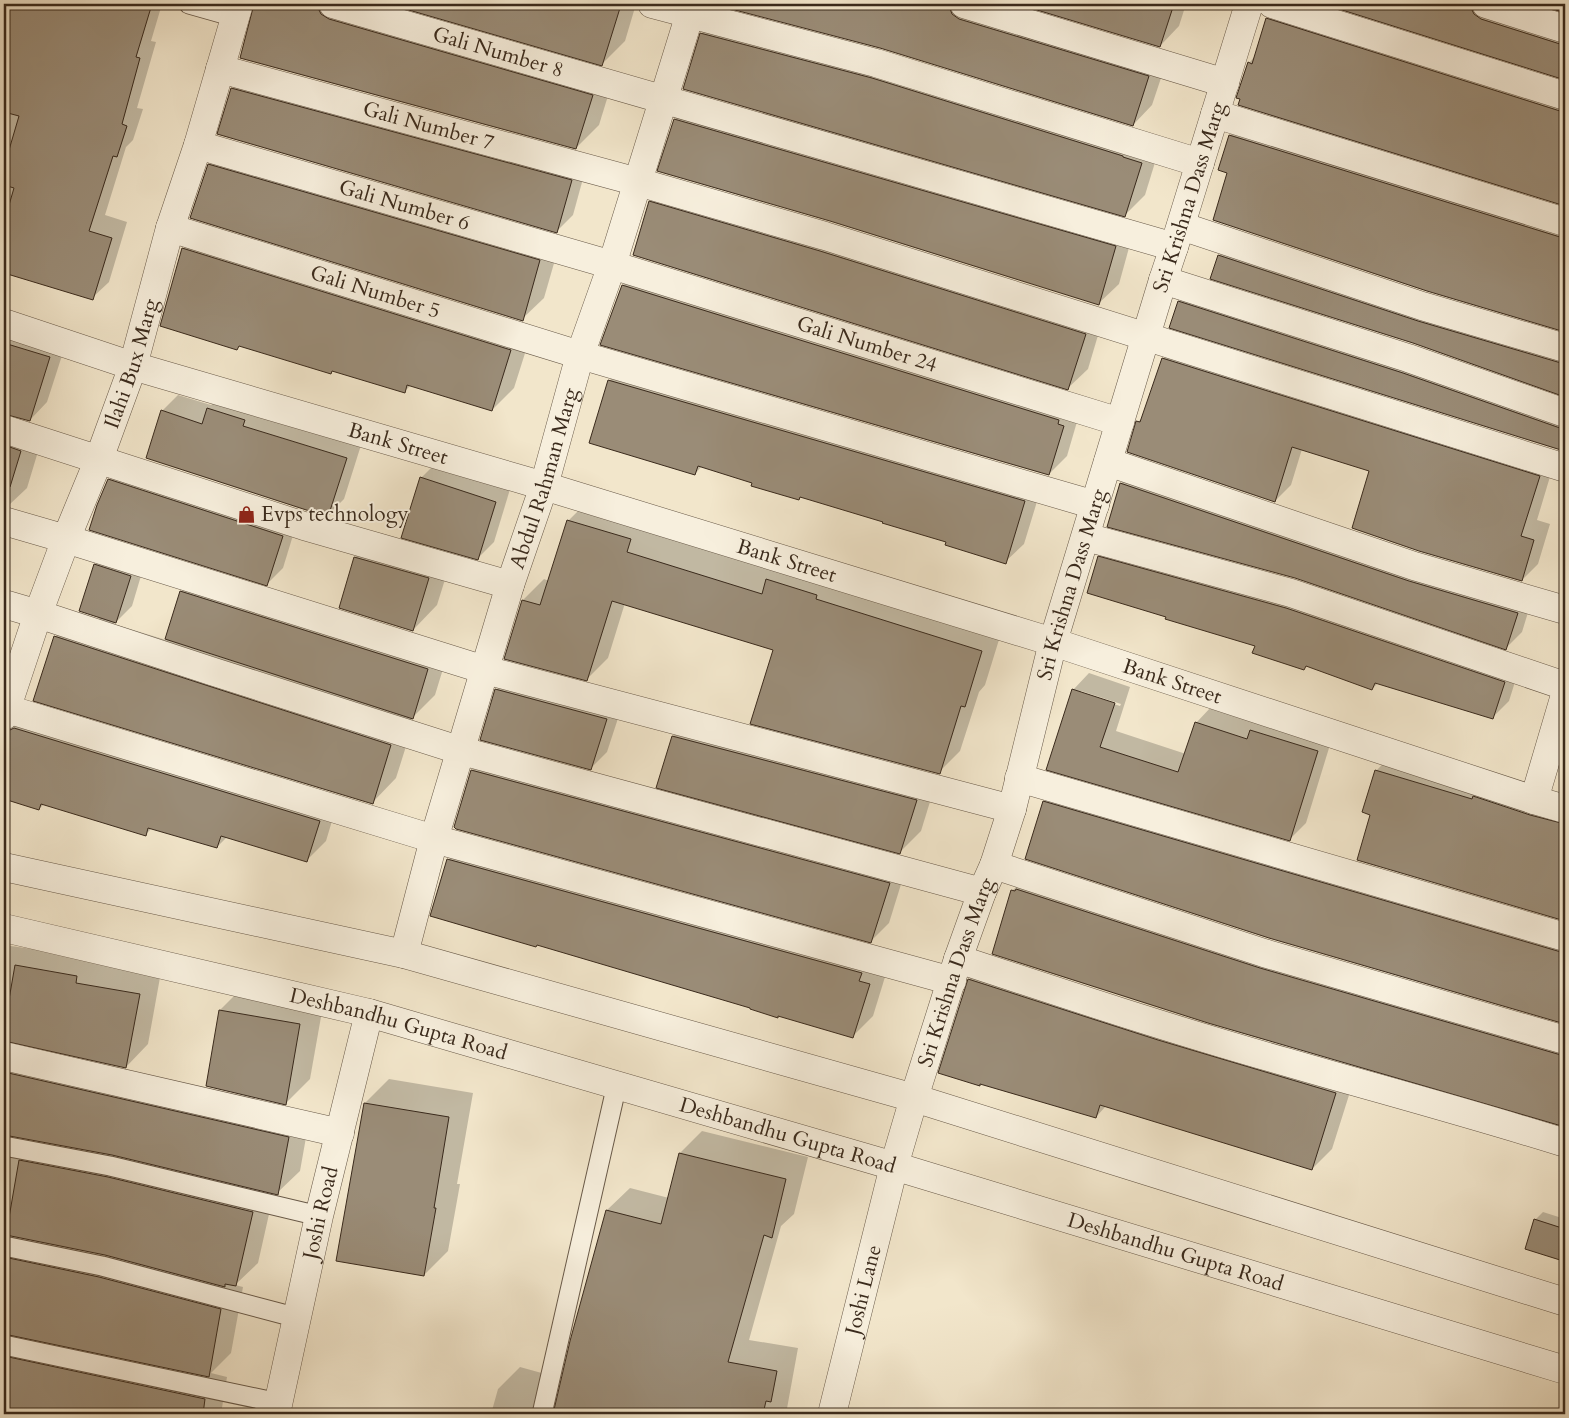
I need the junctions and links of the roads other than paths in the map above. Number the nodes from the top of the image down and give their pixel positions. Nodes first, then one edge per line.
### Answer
1 (189, 4) edge
2 (333, 4) edge
3 (652, 4) edge
4 (964, 4) edge
5 (1249, 4) edge
6 (1272, 4) edge
7 (1486, 4) edge
8 (691, 9) edge
9 (237, 10) edge
10 (1565, 29) edge
11 (220, 69) junction
12 (1225, 83) junction
13 (1565, 96) edge
14 (664, 98) junction
15 (1215, 114) junction
16 (198, 145) junction
17 (1200, 163) junction
18 (638, 182) junction
19 (1565, 222) edge
20 (170, 228) junction
21 (1177, 237) junction
22 (612, 265) junction
23 (1162, 280) junction
24 (4, 323) edge
25 (1146, 336) junction
26 (1565, 348) edge
27 (580, 355) junction
28 (133, 366) junction
29 (1565, 413) edge
30 (1120, 422) junction
31 (4, 428) edge
32 (99, 459) junction
33 (1108, 462) junction
34 (1565, 468) edge
35 (544, 486) junction
36 (1095, 505) junction
37 (4, 520) edge
38 (1086, 537) junction
39 (66, 539) junction
40 (510, 585) junction
41 (4, 604) edge
42 (1565, 610) edge
43 (38, 614) junction
44 (1053, 642) junction
45 (485, 670) junction
46 (1565, 686) edge
47 (1565, 695) edge
48 (5, 711) edge
49 (462, 750) junction
50 (1019, 778) junction
51 (1534, 800) junction
52 (1565, 808) edge
53 (1012, 810) junction
54 (434, 840) junction
55 (994, 865) junction
56 (4, 867) edge
57 (982, 892) junction
58 (4, 928) edge
59 (1565, 937) edge
60 (404, 954) junction
61 (955, 970) junction
62 (369, 1013) junction
63 (1565, 1040) edge
64 (4, 1056) edge
65 (617, 1084) junction
66 (914, 1098) junction
67 (340, 1133) junction
68 (1565, 1143) edge
69 (4, 1146) edge
70 (894, 1166) junction
71 (319, 1216) junction
72 (4, 1246) edge
73 (1565, 1302) edge
74 (298, 1318) junction
75 (4, 1345) edge
76 (1565, 1370) edge
77 (278, 1409) edge
78 (542, 1414) edge
79 (832, 1414) edge

1 - 9 lane
2 - 14 street, Gali Number 8
3 - 8 street
4 - 12 street
5 - 12 street, Sri Krishna Dass Marg
6 - 13 street
7 - 10 street
8 - 14 street, Abdul Rahman Marg
8 - 17 street
9 - 11 street, Ilahi Bux Marg
11 - 16 street, Ilahi Bux Marg
11 - 18 street, Gali Number 7
12 - 15 street, Sri Krishna Dass Marg
14 - 18 street, Abdul Rahman Marg
14 - 21 street, Gali Number 8
15 - 17 street, Sri Krishna Dass Marg
15 - 19 street
16 - 20 street, Ilahi Bux Marg
16 - 22 street, Gali Number 6
17 - 21 street, Sri Krishna Dass Marg
18 - 22 street, Abdul Rahman Marg
18 - 25 street, Gali Number 7
20 - 27 street, Gali Number 5
20 - 28 street, Ilahi Bux Marg
21 - 23 street, Sri Krishna Dass Marg
21 - 26 street, Gali Number 8
22 - 27 street, Abdul Rahman Marg
22 - 30 street, Gali Number 24
23 - 25 street, Sri Krishna Dass Marg
23 - 29 street
24 - 28 street, Bank Street
25 - 30 street, Sri Krishna Dass Marg
25 - 34 street, Gali Number 7
27 - 35 street, Abdul Rahman Marg
27 - 36 street, Gali Number 5
28 - 32 street, Ilahi Bux Marg
28 - 35 street, Bank Street
30 - 33 street, Sri Krishna Dass Marg
31 - 32 street
32 - 39 street, Ilahi Bux Marg
32 - 40 street
33 - 36 street, Sri Krishna Dass Marg
33 - 42 street
35 - 40 street, Abdul Rahman Marg
35 - 44 street, Bank Street
36 - 38 street, Sri Krishna Dass Marg
37 - 39 street
38 - 44 street, Sri Krishna Dass Marg
38 - 46 street
39 - 43 street, Ilahi Bux Marg
39 - 45 street
40 - 45 street, Abdul Rahman Marg
41 - 43 street
43 - 48 street, Ilahi Bux Marg
43 - 49 street
44 - 50 street, Sri Krishna Dass Marg
44 - 51 street, Bank Street
45 - 49 street, Abdul Rahman Marg
45 - 53 street
47 - 51 street
48 - 54 street
49 - 54 street, Abdul Rahman Marg
49 - 57 street
50 - 53 street, Sri Krishna Dass Marg
50 - 59 street
51 - 52 street, Bank Street
53 - 55 street, Sri Krishna Dass Marg
54 - 60 street, Abdul Rahman Marg
54 - 61 street
55 - 57 street, Sri Krishna Dass Marg
55 - 63 street
56 - 60 street
57 - 61 street, Sri Krishna Dass Marg
58 - 62 street, Deshbandhu Gupta Road
60 - 66 street
61 - 66 street, Sri Krishna Dass Marg
61 - 68 street
62 - 65 street, Deshbandhu Gupta Road
62 - 67 street, Joshi Road
64 - 67 street
65 - 70 street, Deshbandhu Gupta Road
65 - 78 lane
66 - 70 street, Sri Krishna Dass Marg
66 - 73 street
67 - 71 street, Joshi Road
69 - 71 lane
70 - 76 street, Deshbandhu Gupta Road
70 - 79 street, Joshi Lane
71 - 74 street, Joshi Road
72 - 74 lane
74 - 77 street, Joshi Road
75 - 77 lane

